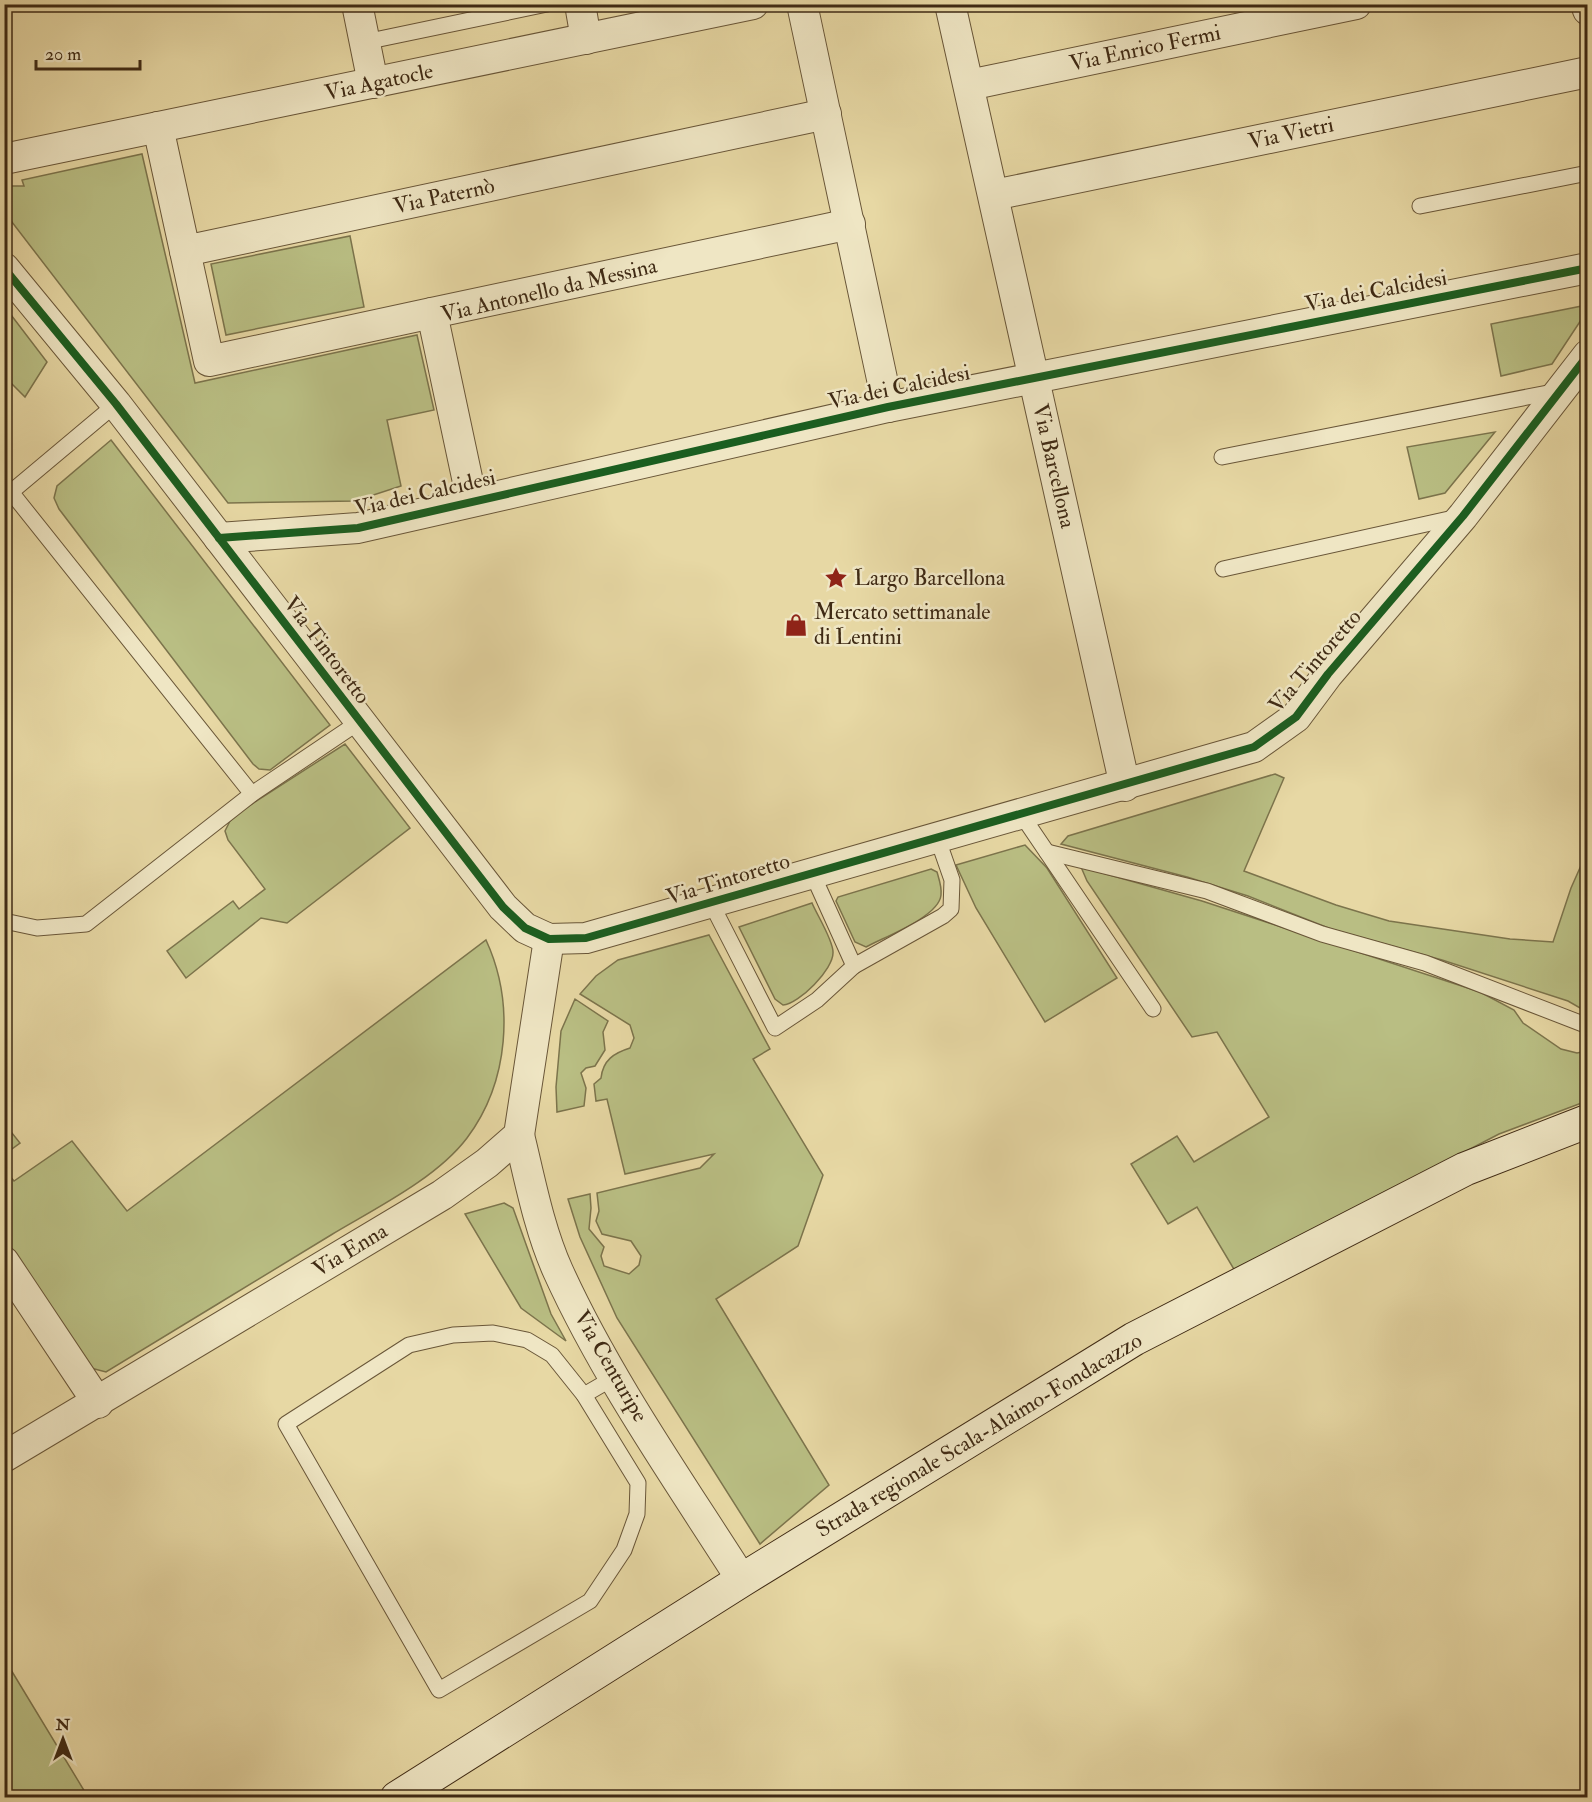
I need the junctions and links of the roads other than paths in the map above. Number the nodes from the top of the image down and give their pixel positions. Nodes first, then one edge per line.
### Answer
1 (357, 4) edge
2 (547, 4) edge
3 (580, 4) edge
4 (753, 4) edge
5 (802, 4) edge
6 (950, 4) edge
7 (1356, 4) edge
8 (1586, 4) edge
9 (1587, 10) edge
10 (586, 39) junction
11 (365, 42) junction
12 (1587, 72) edge
13 (373, 83) junction
14 (969, 85) junction
15 (826, 114) junction
16 (158, 128) junction
17 (4, 159) edge
18 (1587, 172) edge
19 (994, 195) junction
20 (1420, 206) dead end
21 (850, 224) junction
22 (185, 251) junction
23 (4, 268) edge
24 (1587, 268) edge
25 (432, 312) junction
26 (1587, 355) edge
27 (1034, 378) junction
28 (1562, 390) junction
29 (116, 404) junction
30 (888, 407) junction
31 (1222, 458) dead end
32 (8, 495) edge
33 (472, 501) junction
34 (1463, 516) junction
35 (219, 538) junction
36 (1223, 569) dead end
37 (359, 722) junction
38 (1125, 786) junction
39 (252, 794) junction
40 (1021, 814) junction
41 (937, 837) junction
42 (1047, 852) junction
43 (812, 873) junction
44 (711, 903) junction
45 (4, 921) edge
46 (549, 939) junction
47 (854, 966) junction
48 (1153, 1009) dead end
49 (1587, 1026) edge
50 (1587, 1121) edge
51 (519, 1135) junction
52 (4, 1262) edge
53 (615, 1377) junction
54 (584, 1395) junction
55 (98, 1403) junction
56 (4, 1457) edge
57 (742, 1580) junction
58 (397, 1797) edge

1 - 11 street
2 - 11 lane
3 - 10 street
4 - 10 street, Via Agatocle
5 - 15 street
6 - 14 street, Via Barcellona
7 - 14 street, Via Enrico Fermi
8 - 9 street
10 - 13 street, Via Agatocle
11 - 13 street
12 - 19 street, Via Vietri
13 - 16 street, Via Agatocle
14 - 19 street, Via Barcellona
15 - 21 street
15 - 22 street, Via Paternò
16 - 17 street, Via Agatocle
16 - 22 street
18 - 20 lane
19 - 27 street, Via Barcellona
21 - 25 street, Via Antonello da Messina
21 - 30 street
22 - 25 street
23 - 29 street, Via Tintoretto
24 - 27 street, Via dei Calcidesi
25 - 33 street, Via Antonello da Messina
26 - 28 street, Via Tintoretto
27 - 30 street, Via dei Calcidesi
27 - 38 street, Via Barcellona
28 - 31 lane
28 - 34 street, Via Tintoretto
29 - 32 lane
29 - 35 street, Via Tintoretto
30 - 33 street, Via dei Calcidesi
32 - 39 lane
33 - 35 street, Via dei Calcidesi
34 - 36 lane
34 - 38 street, Via Tintoretto
35 - 37 street, Via Tintoretto
37 - 39 lane
37 - 46 street, Via Tintoretto
38 - 40 street, Via Tintoretto
39 - 45 lane
40 - 41 street, Via Tintoretto
40 - 42 lane
41 - 43 street, Via Tintoretto
41 - 47 lane
42 - 48 lane
42 - 49 lane
43 - 44 street, Via Tintoretto
43 - 47 lane
44 - 46 street, Via Tintoretto
44 - 47 lane
46 - 51 street
50 - 57 street, Strada regionale Scala-Alaimo-Fondacazzo
51 - 53 street, Via Centuripe
51 - 55 street, Via Enna
52 - 55 street
53 - 54 lane
53 - 57 street, Via Centuripe
54 - 54 lane
55 - 56 street, Via Enna
57 - 58 street, Strada regionale Scala-Alaimo-Fondacazzo

